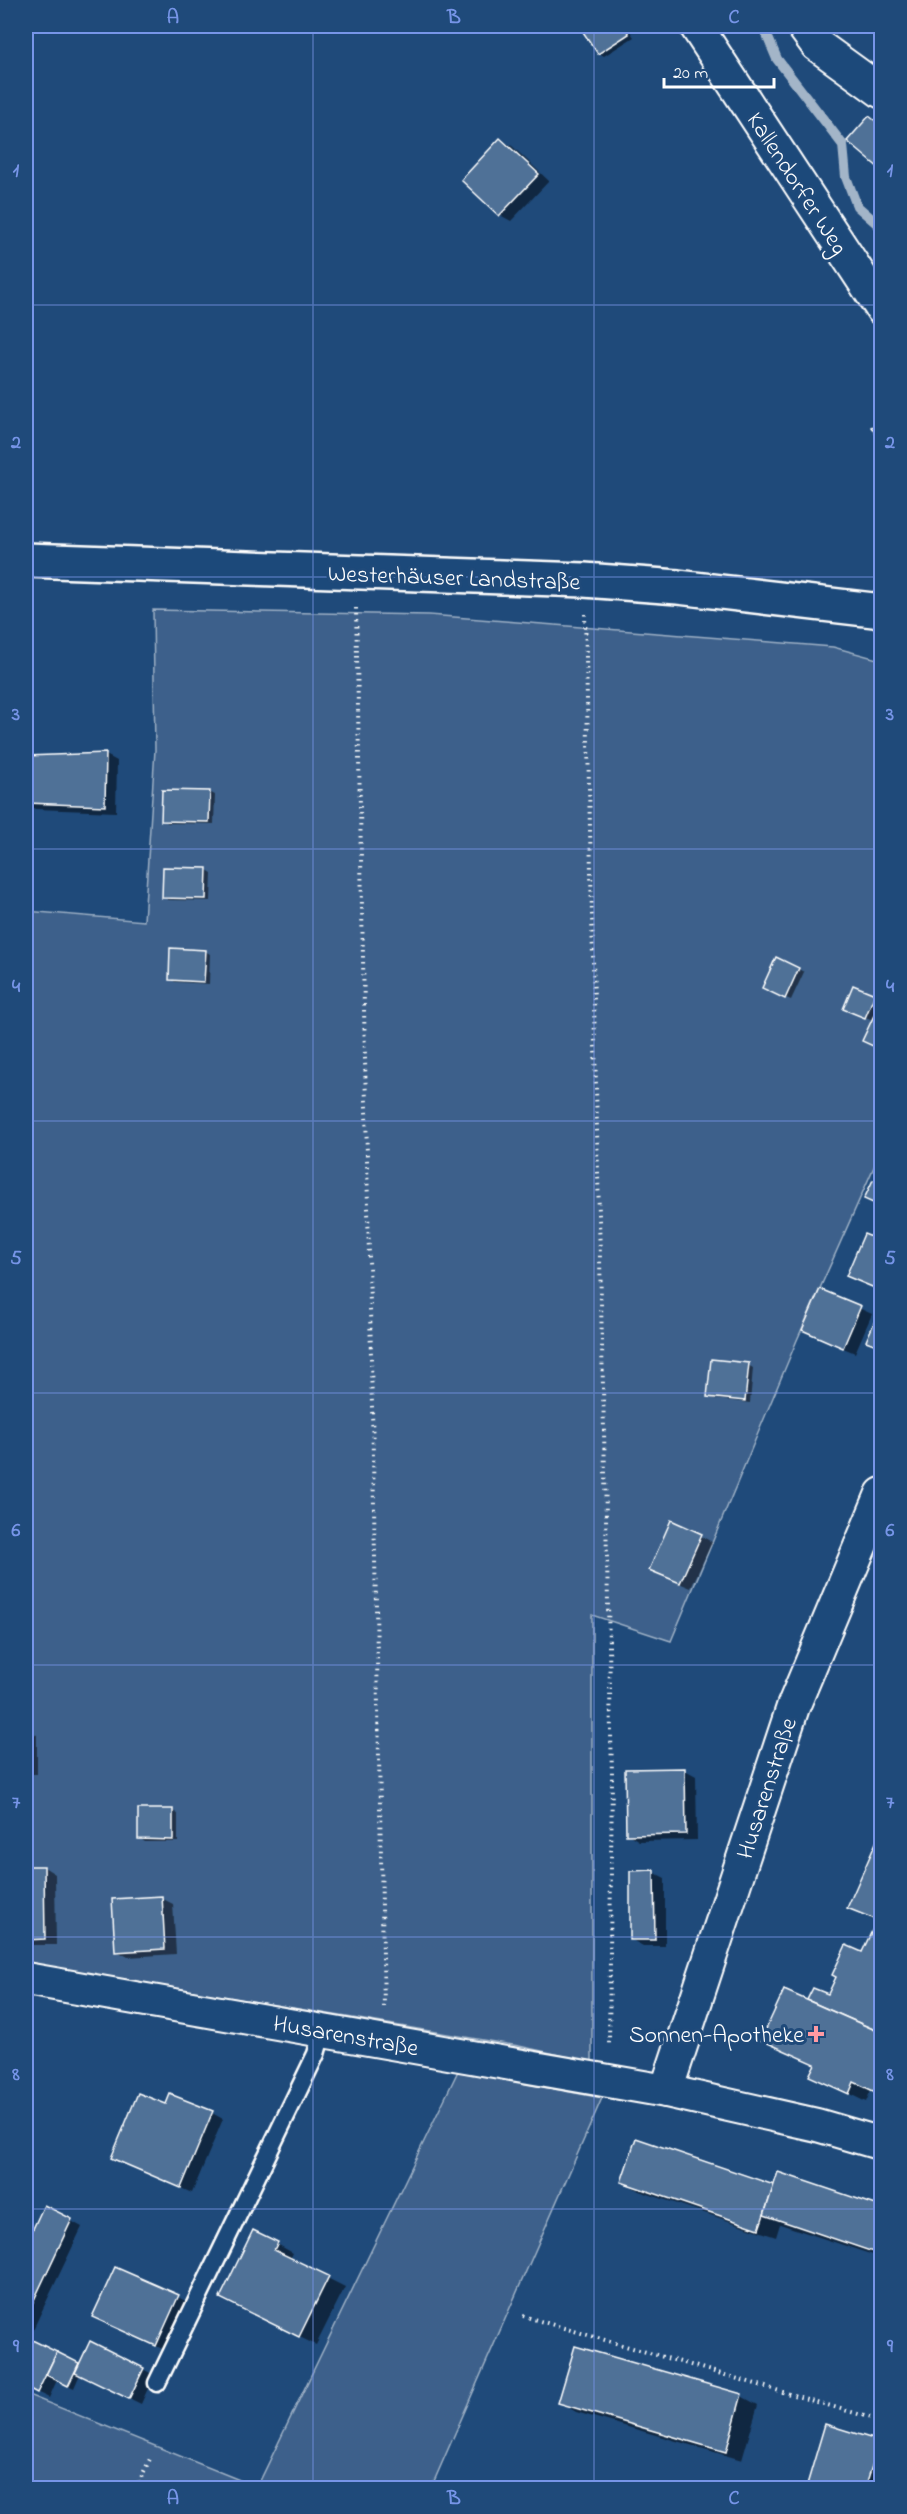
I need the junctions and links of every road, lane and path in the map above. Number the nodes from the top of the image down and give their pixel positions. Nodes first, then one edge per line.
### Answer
1 (696, 26) edge
2 (803, 26) edge
3 (882, 92) edge
4 (882, 309) edge
5 (26, 560) edge
6 (356, 574) junction
7 (584, 580) junction
8 (882, 611) edge
9 (882, 1494) edge
10 (26, 1979) edge
11 (323, 2030) junction
12 (385, 2042) junction
13 (608, 2083) junction
14 (666, 2091) junction
15 (882, 2144) edge
16 (523, 2316) dead end
17 (157, 2383) dead end
18 (882, 2421) edge
19 (150, 2459) dead end
20 (136, 2488) edge

1 - 4 street, Kallendorfer Weg
2 - 3 street
5 - 6 main road, Westerhäuser Landstraße
6 - 7 main road, Westerhäuser Landstraße
6 - 12 path
7 - 8 main road, Westerhäuser Landstraße
7 - 13 path
9 - 14 street, Husarenstraße
10 - 11 street, Husarenstraße
11 - 12 street, Husarenstraße
11 - 17 lane
12 - 13 street, Husarenstraße
13 - 14 street, Husarenstraße
14 - 15 street, Husarenstraße
16 - 18 path
19 - 20 path

